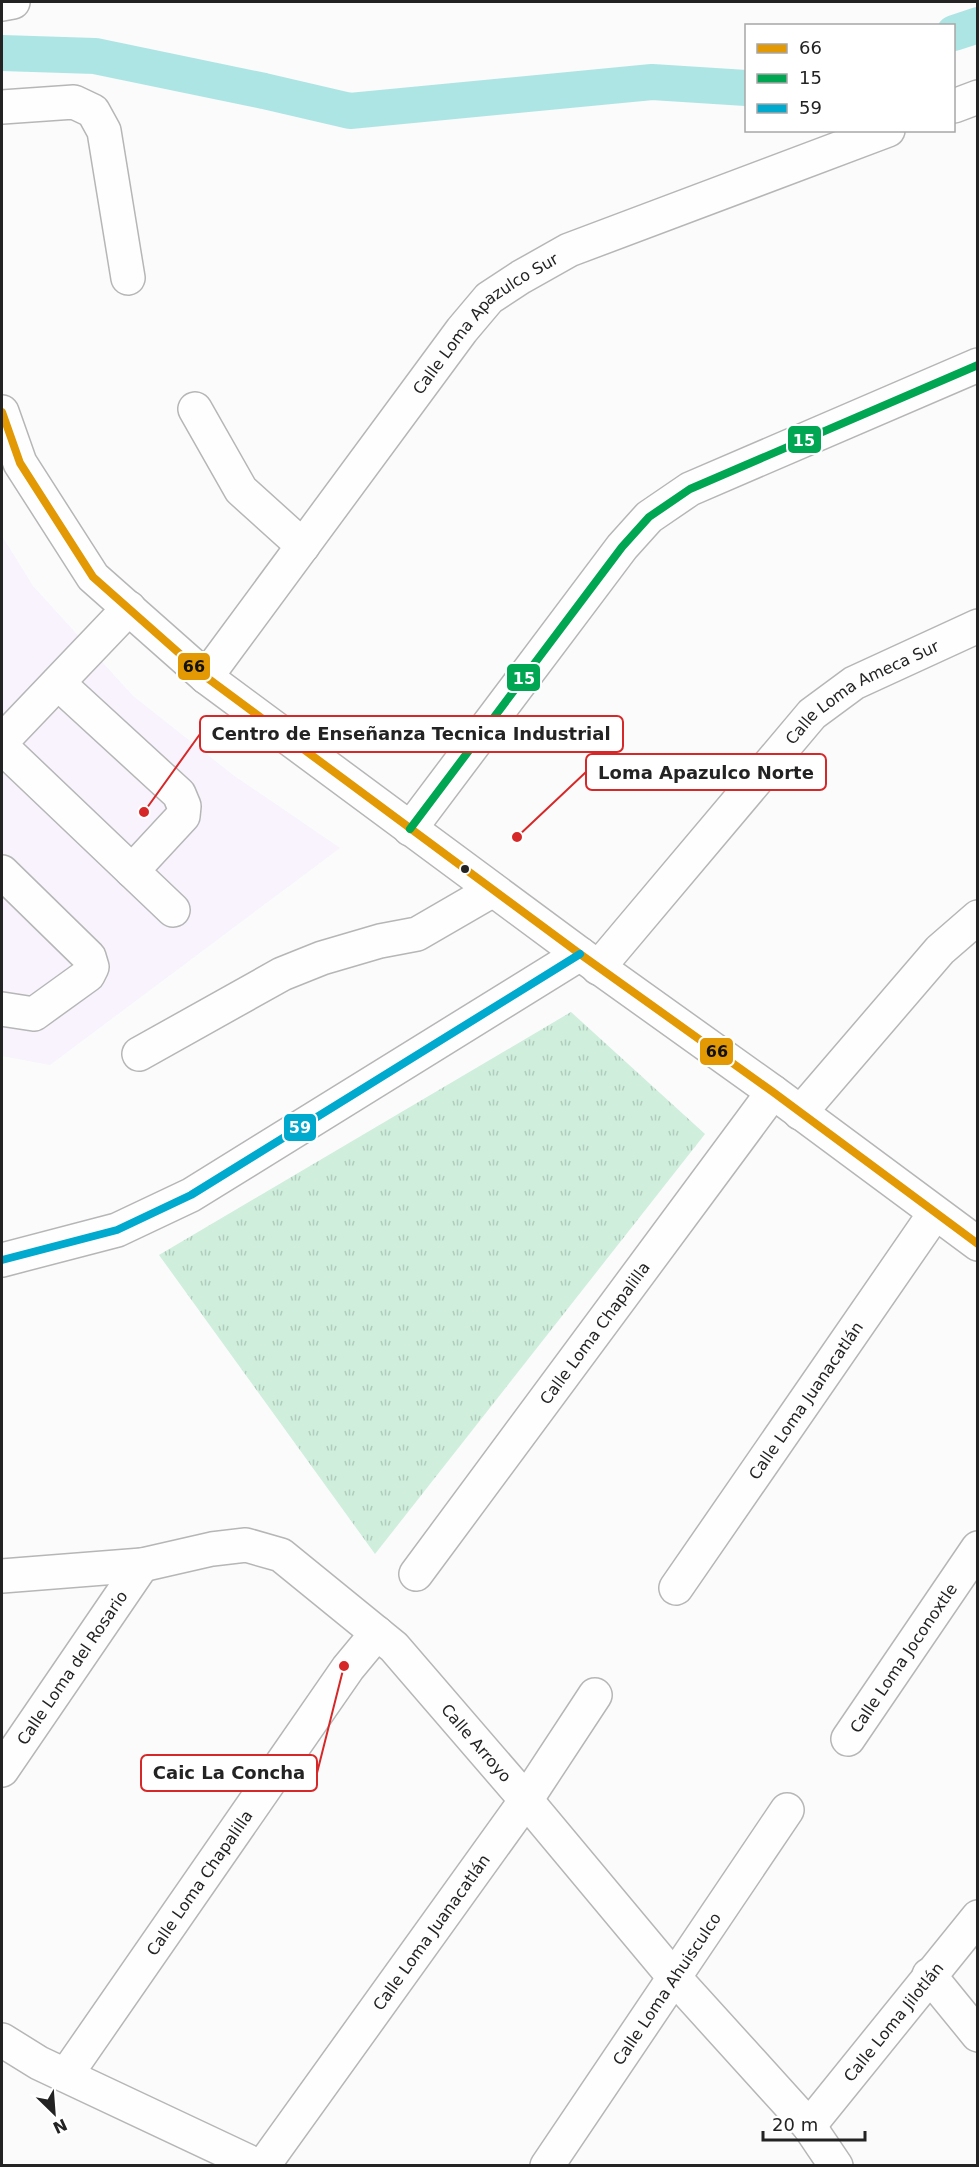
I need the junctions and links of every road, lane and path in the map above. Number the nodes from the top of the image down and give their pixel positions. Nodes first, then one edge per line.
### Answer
1 (13, 2) edge
2 (2, 4) edge
3 (978, 97) edge
4 (955, 106) edge
5 (2, 107) edge
6 (883, 132) edge
7 (128, 278) dead end
8 (978, 365) edge
9 (195, 409) dead end
10 (2, 412) edge
11 (303, 546) junction
12 (129, 608) junction
13 (978, 626) edge
14 (206, 677) junction
15 (58, 683) junction
16 (2, 741) edge
17 (2, 747) edge
18 (410, 829) junction
19 (132, 871) junction
20 (2, 872) edge
21 (493, 890) junction
22 (173, 910) dead end
23 (978, 917) edge
24 (589, 961) junction
25 (2, 1009) edge
26 (139, 1054) dead end
27 (773, 1092) junction
28 (800, 1113) junction
29 (935, 1213) junction
30 (978, 1244) edge
31 (2, 1260) edge
32 (978, 1548) edge
33 (142, 1565) junction
34 (416, 1574) dead end
35 (2, 1576) edge
36 (676, 1588) dead end
37 (377, 1633) junction
38 (595, 1695) dead end
39 (848, 1739) dead end
40 (2, 1770) edge
41 (526, 1800) junction
42 (787, 1810) dead end
43 (978, 1917) edge
44 (929, 1975) junction
45 (673, 1976) junction
46 (978, 2035) edge
47 (2, 2040) edge
48 (66, 2074) junction
49 (808, 2126) junction
50 (258, 2166) edge
51 (263, 2166) edge
52 (547, 2166) edge
53 (836, 2166) edge

1 - 2 street
3 - 4 street
5 - 7 street
6 - 11 street, Calle Loma Apazulco Sur
8 - 18 street
9 - 11 street
10 - 12 street
11 - 14 street, Calle Loma Apazulco Sur
12 - 14 street
12 - 15 street
13 - 24 street, Calle Loma Ameca Sur
14 - 18 street
15 - 16 street
15 - 19 street
17 - 19 street
18 - 21 street
19 - 22 street
20 - 25 street
21 - 24 street
21 - 26 street
23 - 28 street
24 - 27 street
24 - 31 street, Calle Loma Ameca Sur
27 - 28 street
27 - 34 street, Calle Loma Chapalilla
28 - 29 street
29 - 30 street
29 - 36 street, Calle Loma Juanacatlán
32 - 39 street, Calle Loma Joconoxtle
33 - 35 street, Calle Arroyo
33 - 37 street, Calle Arroyo
33 - 40 street, Calle Loma del Rosario
37 - 41 street, Calle Arroyo
37 - 48 street, Calle Loma Chapalilla
38 - 41 street, Calle Loma Juanacatlán
41 - 45 street, Calle Arroyo
41 - 51 street, Calle Loma Juanacatlán
42 - 45 street, Calle Loma Ahuisculco
43 - 44 street, Calle Loma Jilotlán
44 - 46 street
44 - 49 street, Calle Loma Jilotlán
45 - 49 street, Calle Arroyo
45 - 52 street, Calle Loma Ahuisculco
47 - 48 street
48 - 50 street
49 - 53 street, Calle Arroyo

